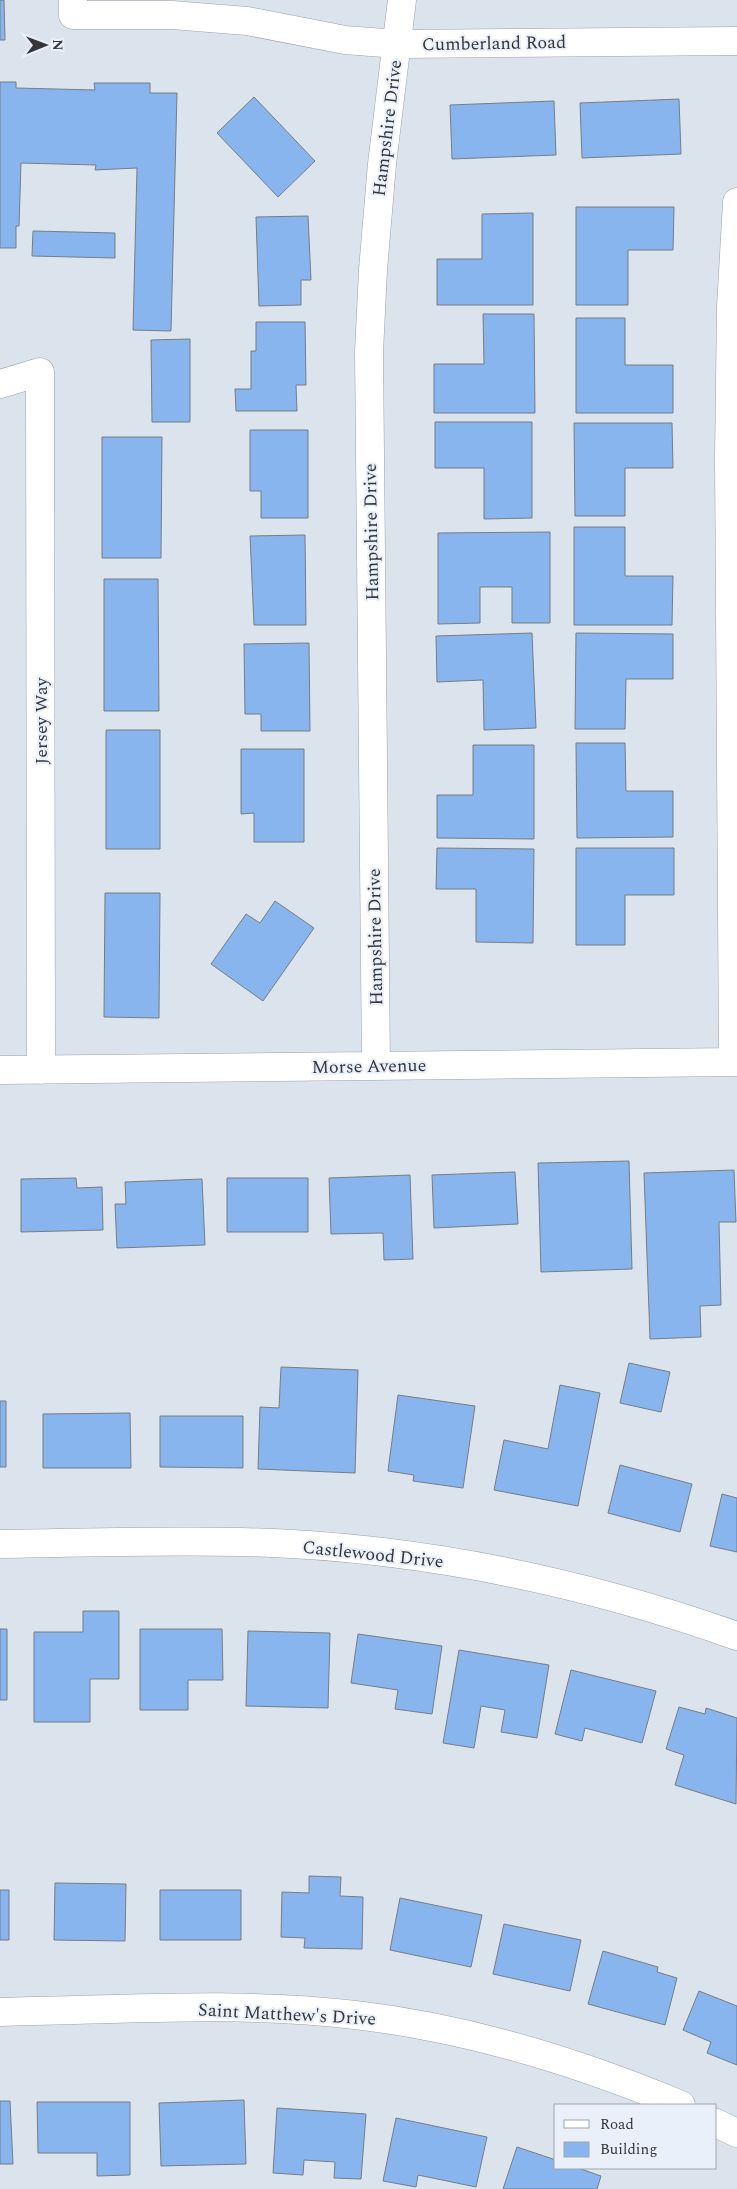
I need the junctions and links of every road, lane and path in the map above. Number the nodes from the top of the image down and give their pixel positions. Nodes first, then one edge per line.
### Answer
1 (402, 0) edge
2 (73, 7) edge
3 (737, 41) edge
4 (397, 44) junction
5 (737, 202) edge
6 (0, 384) edge
7 (735, 1062) edge
8 (376, 1066) junction
9 (0, 1070) edge
10 (42, 1070) junction
11 (0, 1544) edge
12 (737, 1636) edge
13 (0, 2012) edge
14 (678, 2104) edge
15 (717, 2124) edge
16 (737, 2134) edge

1 - 4 street, Hampshire Drive
2 - 4 street, Cumberland Road
3 - 4 street, Cumberland Road
4 - 8 street, Hampshire Drive
5 - 7 street
6 - 10 street, Jersey Way
7 - 8 street, Morse Avenue
8 - 10 street, Morse Avenue
9 - 10 street, Morse Avenue
11 - 12 street, Castlewood Drive
13 - 14 street, Saint Matthew's Drive
15 - 16 street

